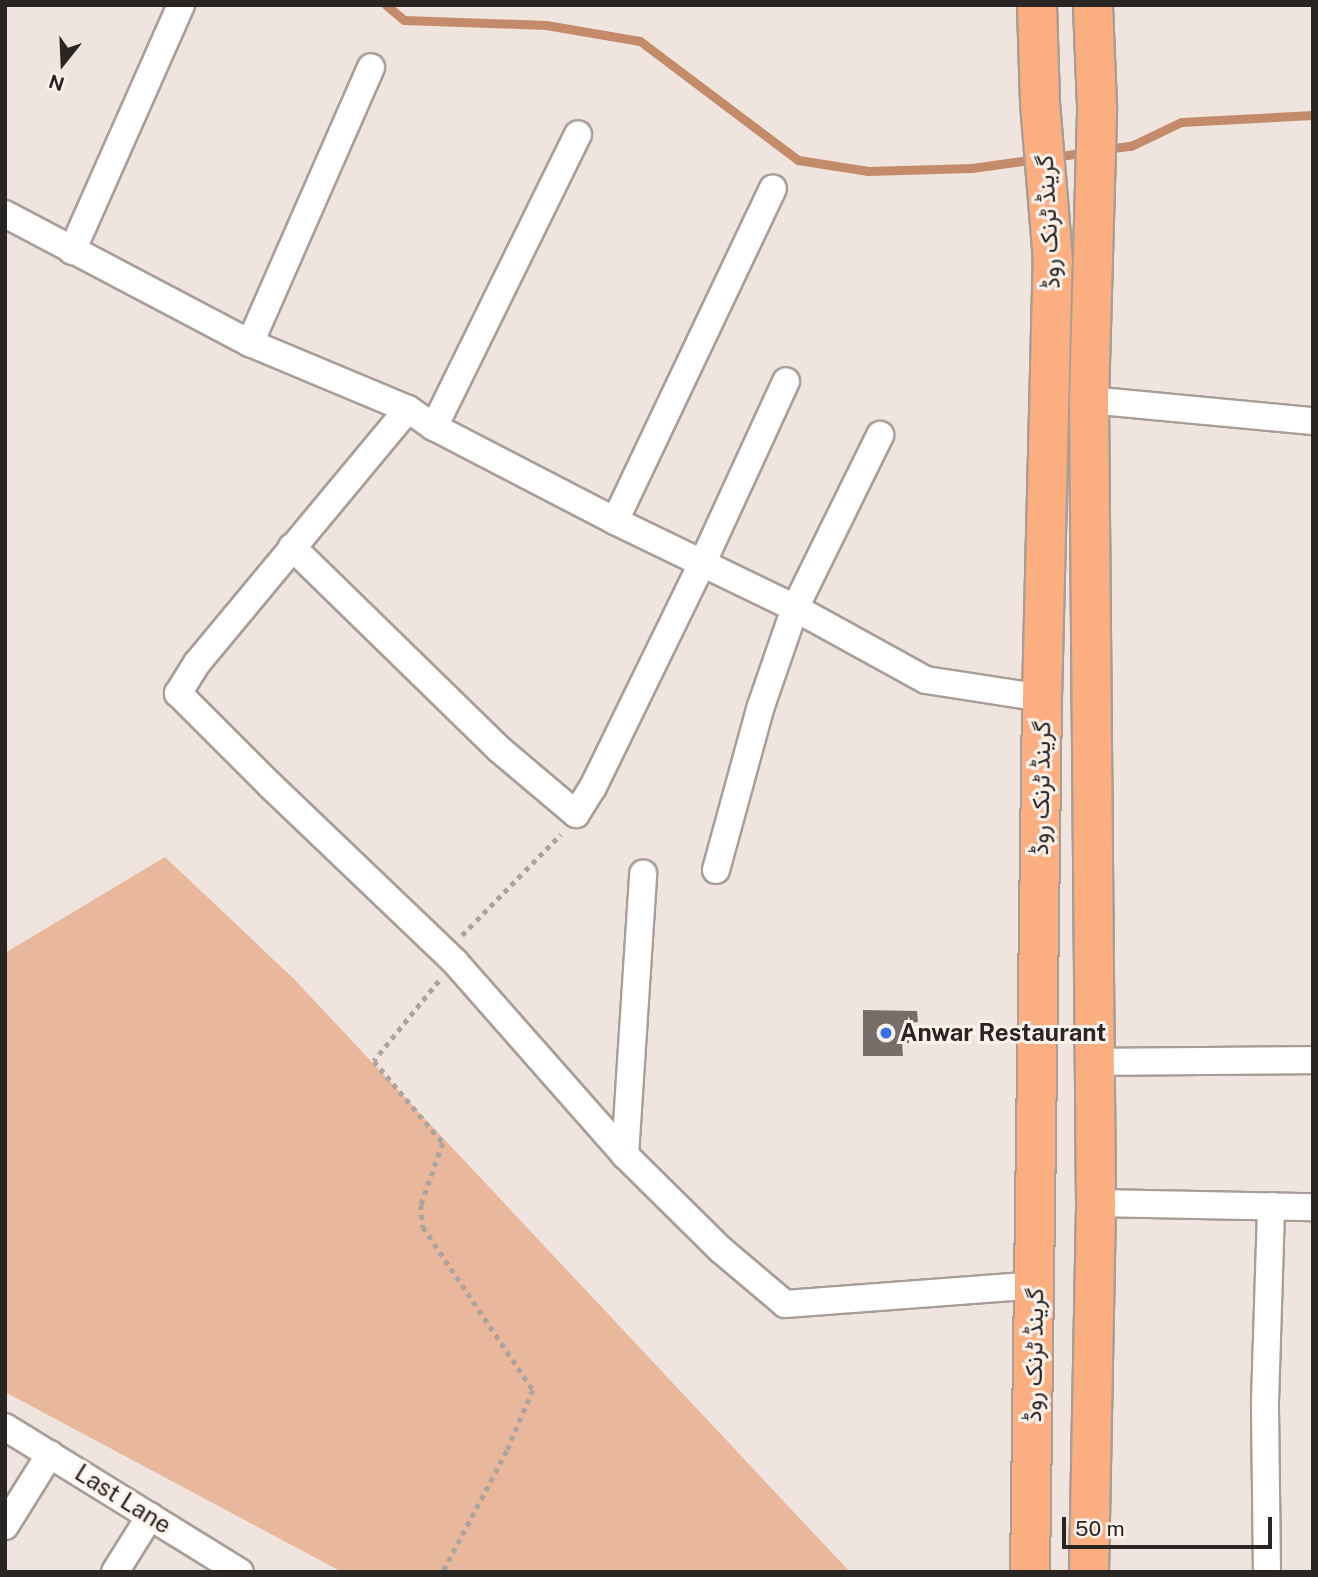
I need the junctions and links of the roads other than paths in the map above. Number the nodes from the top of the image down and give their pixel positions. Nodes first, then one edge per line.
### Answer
1 (181, 5) edge
2 (1037, 5) edge
3 (1093, 5) edge
4 (371, 67) dead end
5 (579, 134) dead end
6 (774, 189) dead end
7 (5, 214) edge
8 (72, 251) junction
9 (250, 343) junction
10 (786, 381) dead end
11 (1089, 400) junction
12 (408, 409) junction
13 (1313, 421) edge
14 (435, 427) junction
15 (880, 435) dead end
16 (615, 521) junction
17 (292, 547) junction
18 (702, 564) junction
19 (795, 608) junction
20 (1042, 698) junction
21 (716, 870) dead end
22 (643, 874) dead end
23 (1313, 1060) edge
24 (1095, 1062) junction
25 (625, 1154) junction
26 (1096, 1203) junction
27 (1271, 1206) junction
28 (1313, 1207) edge
29 (1035, 1285) junction
30 (5, 1427) edge
31 (50, 1454) junction
32 (150, 1516) junction
33 (5, 1526) edge
34 (229, 1569) edge
35 (115, 1572) edge
36 (1030, 1572) edge
37 (1089, 1572) edge
38 (1267, 1572) edge

1 - 8 street
2 - 20 highway, گرینڈ ٹرنک روڈ
3 - 11 highway, گرینڈ ٹرنک روڈ
4 - 9 street
5 - 14 street
6 - 16 street
7 - 8 street
8 - 9 street
9 - 12 street
10 - 18 street
11 - 13 street
11 - 24 highway, گرینڈ ٹرنک روڈ
12 - 14 street
12 - 17 street
14 - 16 street
15 - 19 street
16 - 18 street
17 - 18 street
17 - 25 street
18 - 19 street
19 - 20 street
19 - 21 street
20 - 29 highway, گرینڈ ٹرنک روڈ
22 - 25 street
23 - 24 street
24 - 26 highway, گرینڈ ٹرنک روڈ
25 - 29 street
26 - 27 street
26 - 37 highway, گرینڈ ٹرنک روڈ
27 - 28 street
27 - 38 street
29 - 36 highway, گرینڈ ٹرنک روڈ
30 - 31 street, Last Lane
31 - 32 street, Last Lane
31 - 33 street
32 - 34 street, Last Lane
32 - 35 street

